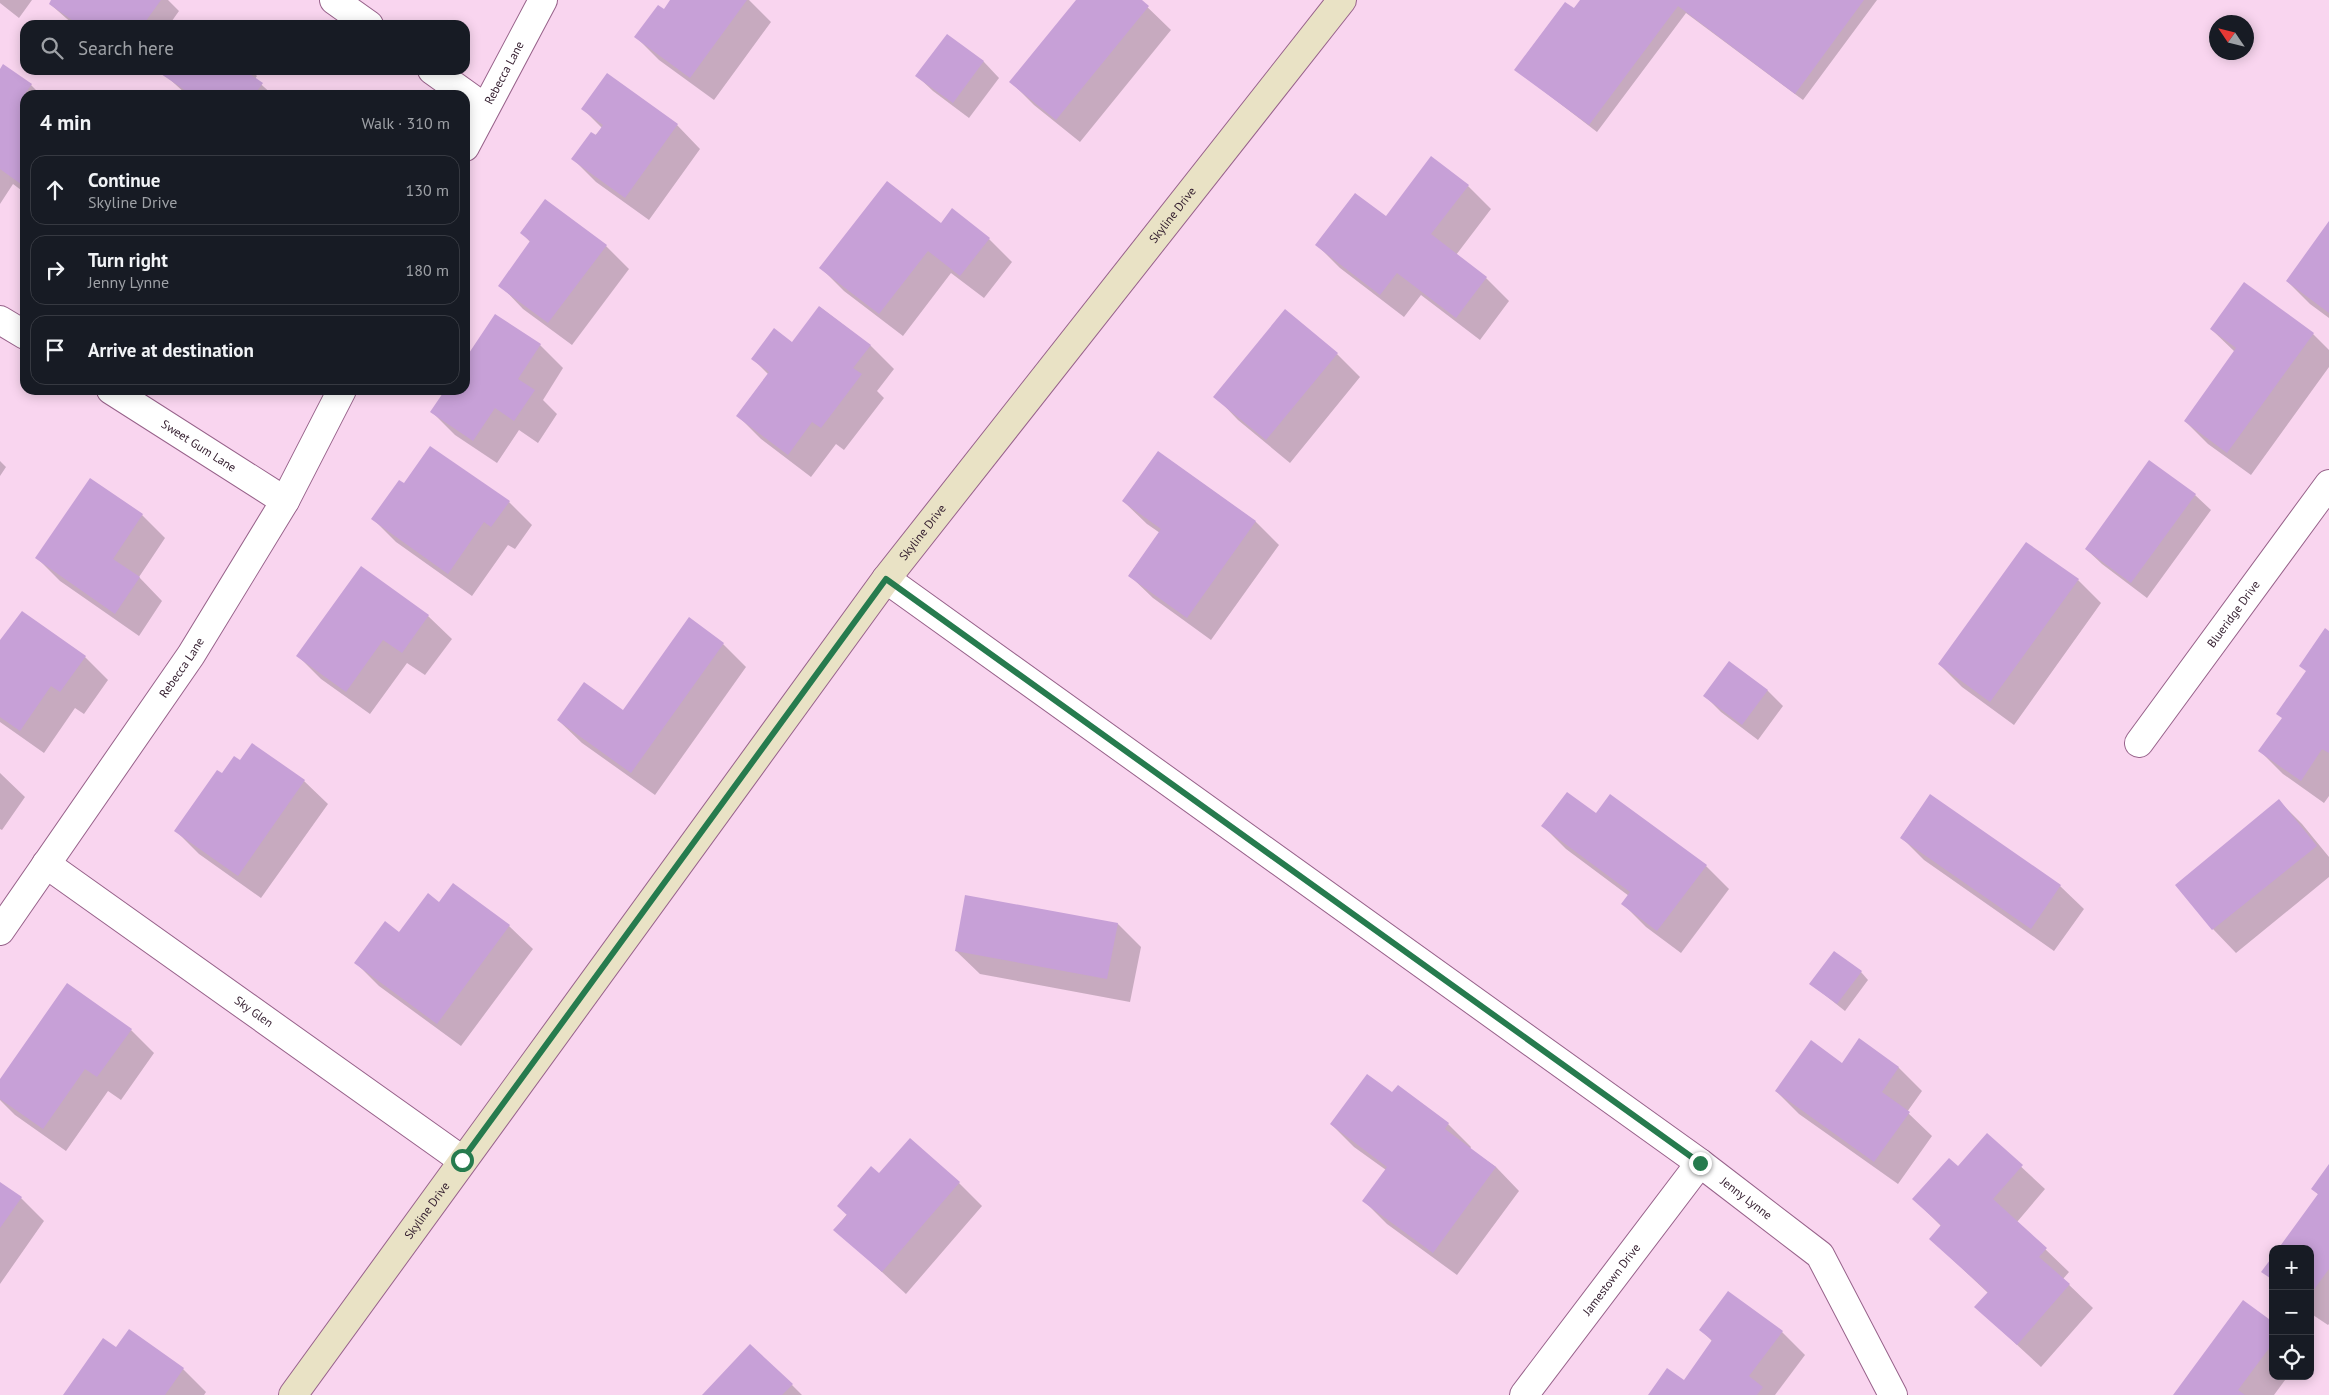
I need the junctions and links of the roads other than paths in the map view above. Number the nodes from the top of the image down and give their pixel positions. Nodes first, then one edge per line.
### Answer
1 (334, 0) edge
2 (543, 0) edge
3 (1342, 0) edge
4 (362, 20) edge
5 (439, 75) edge
6 (460, 90) edge
7 (470, 97) edge
8 (485, 108) junction
9 (470, 137) edge
10 (0, 320) edge
11 (20, 333) edge
12 (119, 395) edge
13 (339, 395) edge
14 (2329, 484) edge
15 (285, 501) junction
16 (886, 579) junction
17 (2139, 743) dead end
18 (46, 864) junction
19 (0, 931) edge
20 (462, 1160) junction
21 (1700, 1163) junction
22 (293, 1395) edge
23 (1524, 1395) edge
24 (1893, 1395) edge

1 - 4 street
2 - 8 street, Rebecca Lane
3 - 16 street, Skyline Drive
5 - 6 street
7 - 8 street
8 - 9 street, Rebecca Lane
10 - 11 street
12 - 15 street, Sweet Gum Lane
13 - 15 street, Rebecca Lane
14 - 17 street, Blueridge Drive
15 - 18 street, Rebecca Lane
16 - 20 street, Skyline Drive
16 - 21 street, Jenny Lynne
18 - 19 street, Rebecca Lane
18 - 20 street, Sky Glen
20 - 22 street, Skyline Drive
21 - 23 street, Jamestown Drive
21 - 24 street, Jenny Lynne

